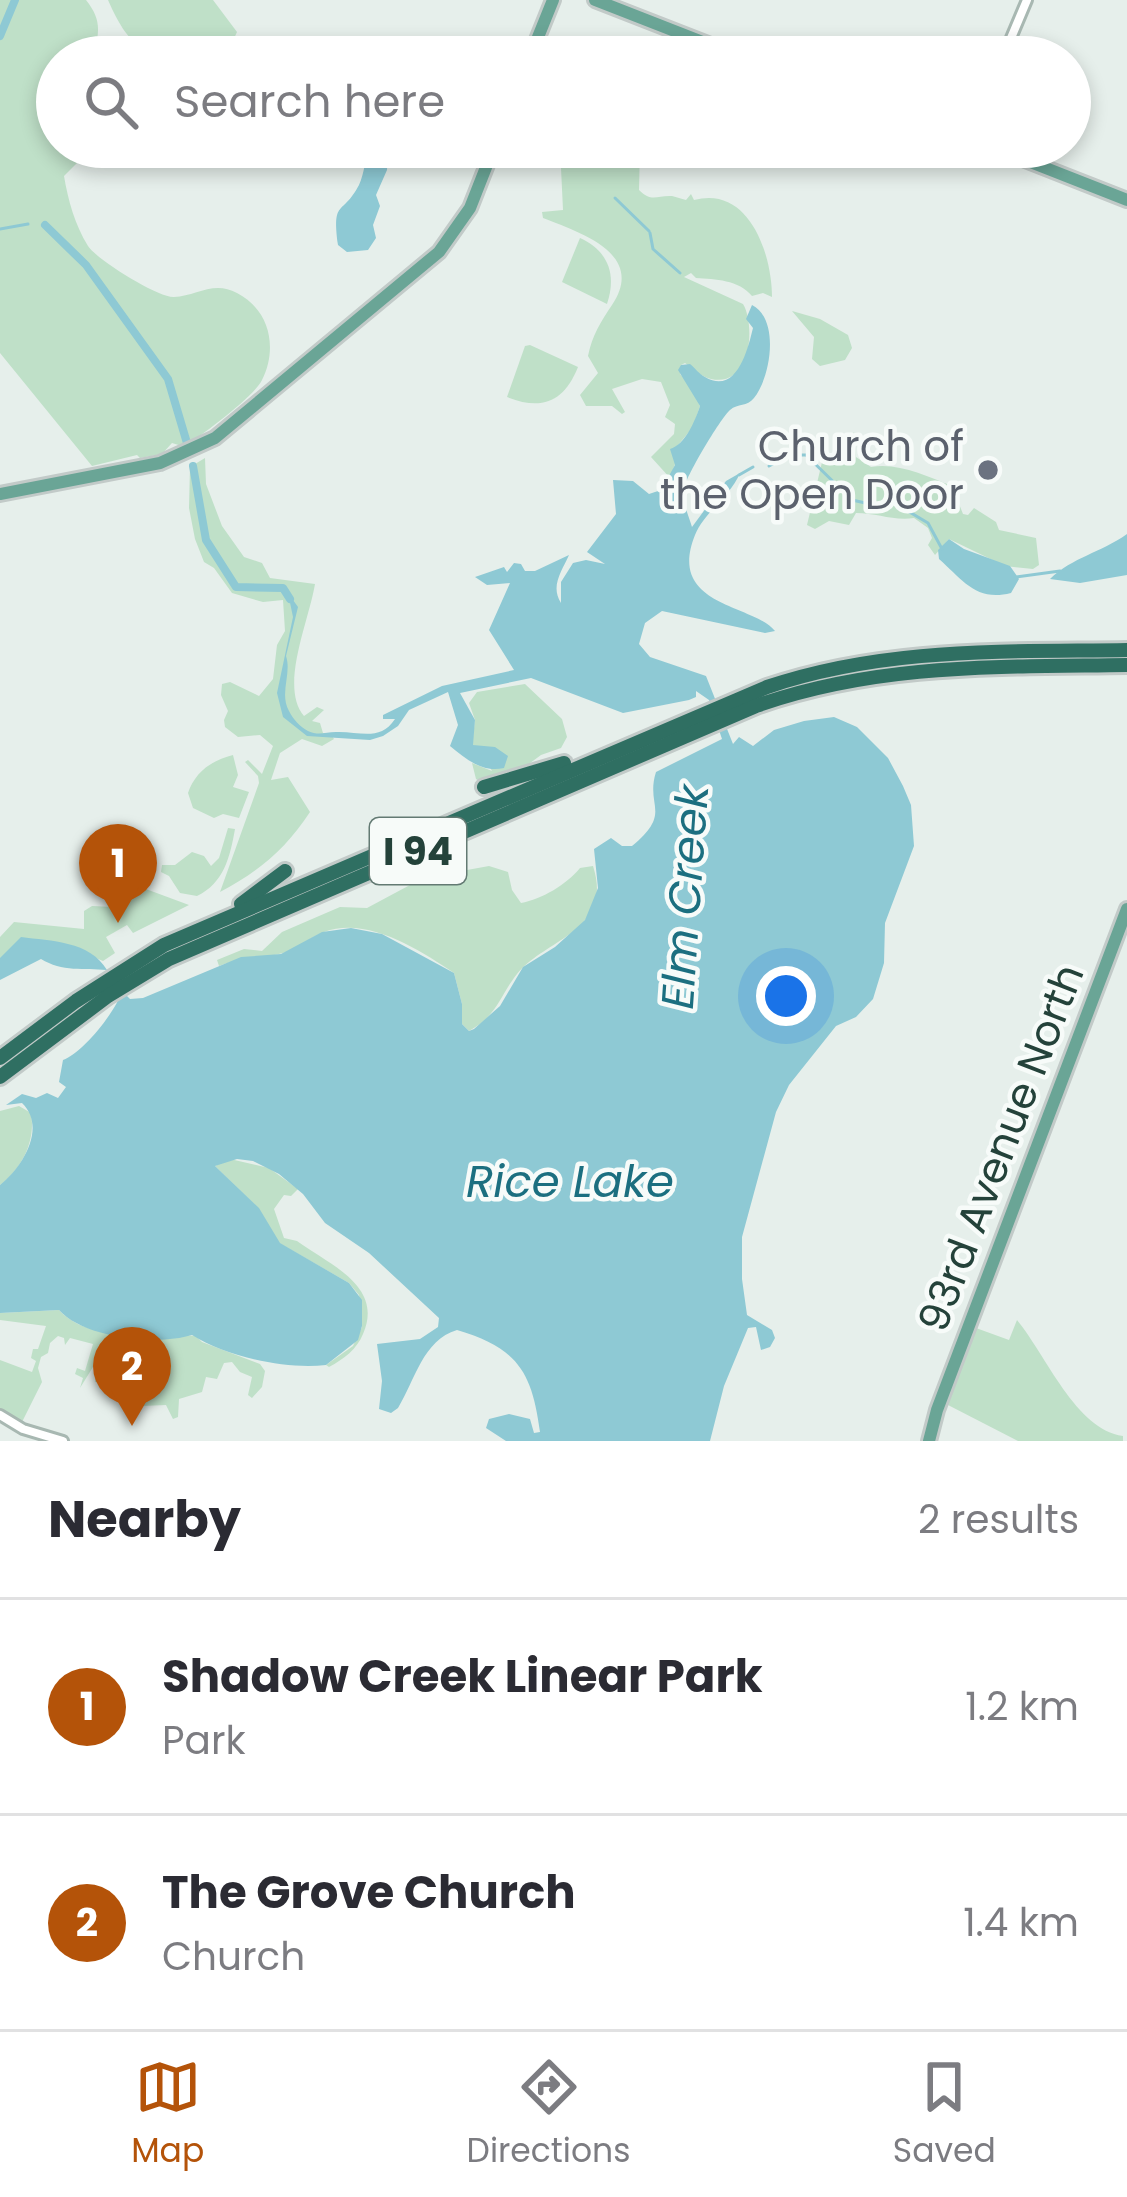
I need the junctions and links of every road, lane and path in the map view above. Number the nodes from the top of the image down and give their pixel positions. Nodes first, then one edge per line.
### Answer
1 (553, 0) edge
2 (595, 0) edge
3 (1027, 0) edge
4 (538, 36) edge
5 (687, 36) edge
6 (1012, 36) edge
7 (486, 168) edge
8 (1050, 168) edge
9 (1061, 168) edge
10 (1127, 196) edge
11 (0, 494) edge
12 (1127, 648) edge
13 (1127, 664) edge
14 (734, 710) junction
15 (709, 718) junction
16 (638, 740) junction
17 (484, 788) dead end
18 (285, 871) dead end
19 (1127, 909) edge
20 (164, 945) junction
21 (124, 977) junction
22 (104, 990) junction
23 (76, 1001) junction
24 (0, 1047) edge
25 (0, 1058) edge
26 (0, 1078) edge
27 (0, 1415) edge
28 (64, 1441) edge
29 (925, 1441) edge

1 - 4 main road
2 - 5 main road
3 - 6 street
7 - 11 main road
8 - 10 main road
9 - 10 main road
12 - 14 highway, I 94
13 - 14 highway, I 94
14 - 15 highway, I 94
15 - 16 highway, I 94
15 - 21 highway, I 94
16 - 17 highway
16 - 20 highway, I 94
18 - 20 highway
19 - 29 main road, 93rd Avenue North
20 - 21 highway, I 94
21 - 22 highway, I 94
22 - 23 highway, I 94
22 - 26 highway, I 94
23 - 24 highway
23 - 25 highway, I 94
27 - 28 street

